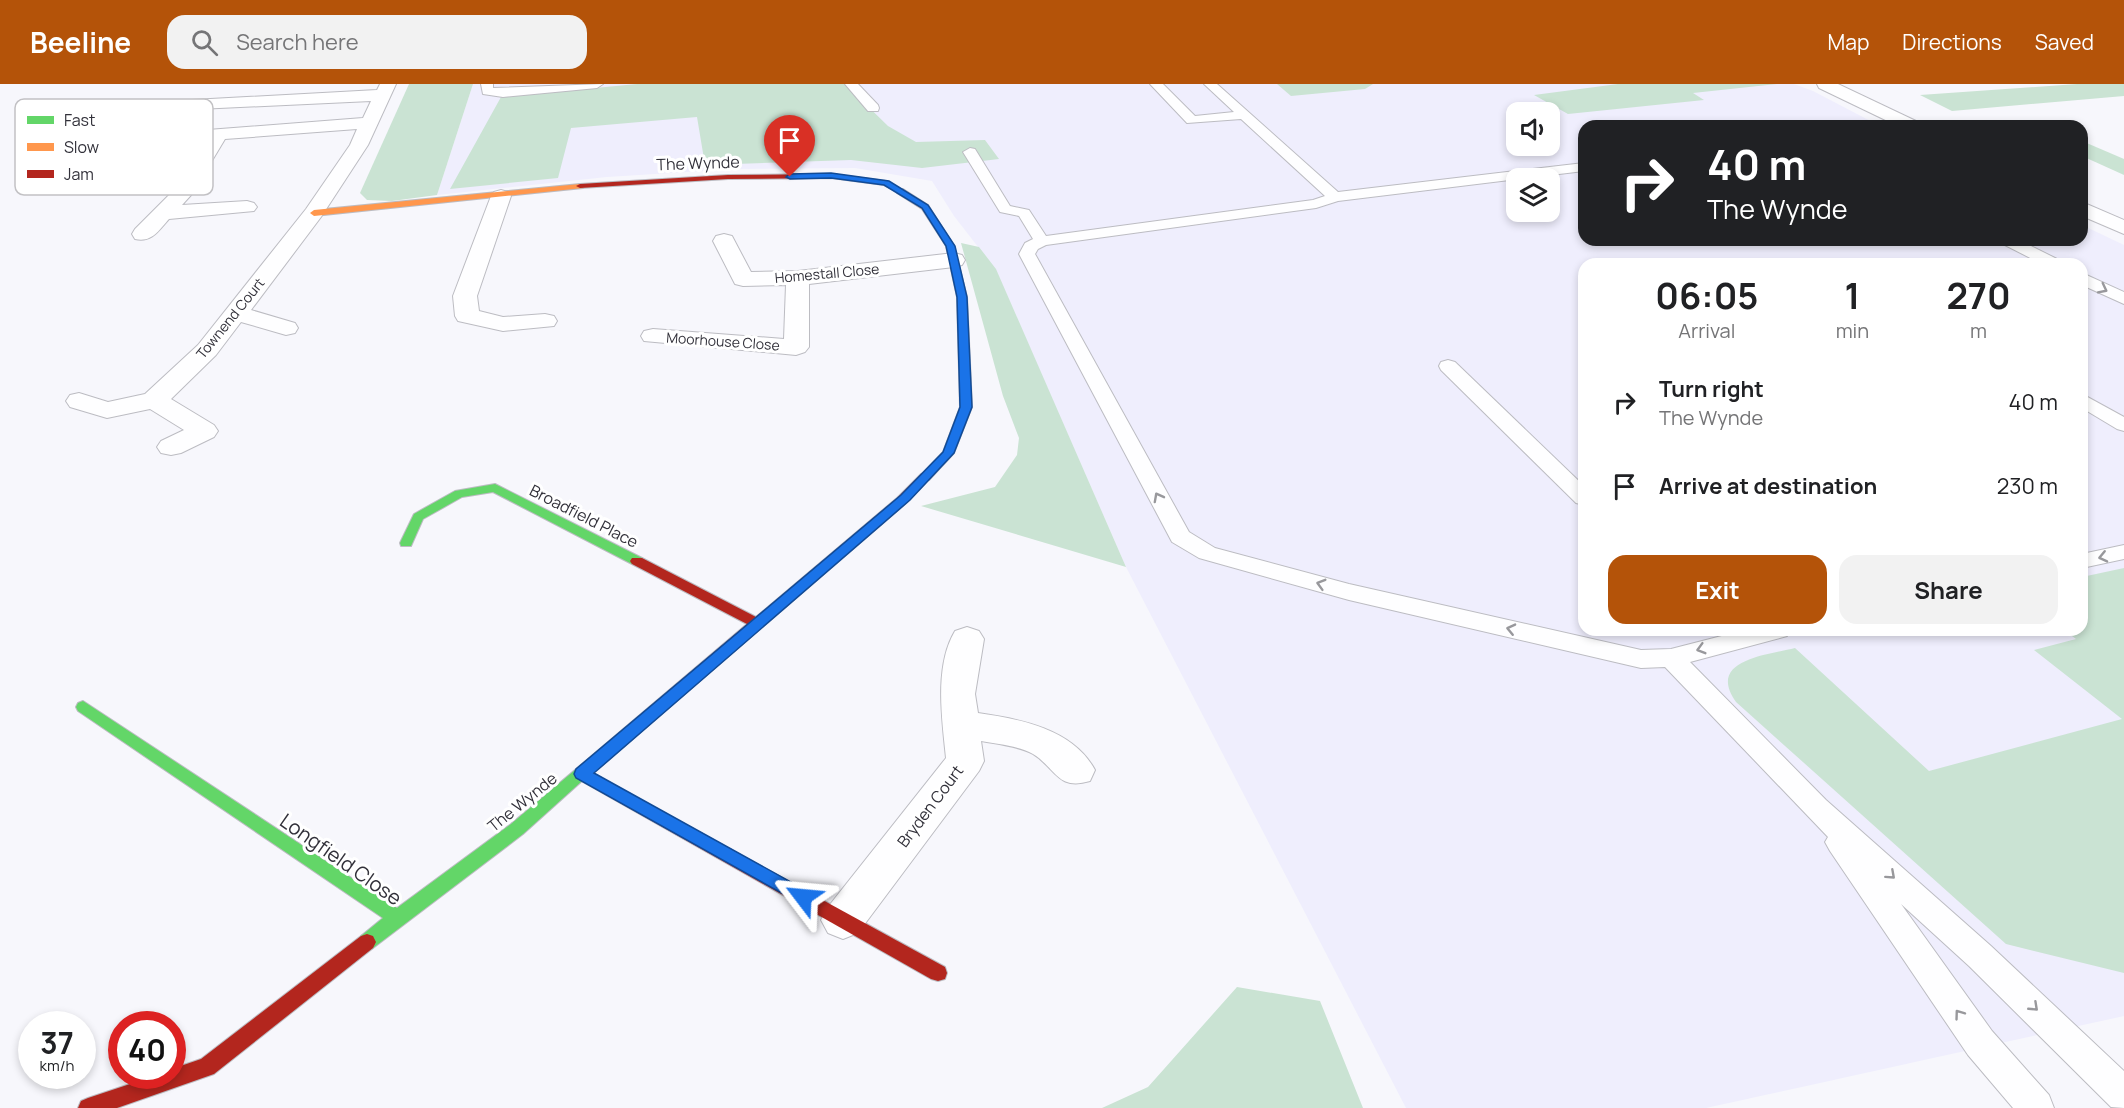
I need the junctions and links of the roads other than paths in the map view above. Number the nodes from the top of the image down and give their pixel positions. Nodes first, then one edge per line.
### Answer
1 (268, 84) edge
2 (488, 84) edge
3 (597, 84) edge
4 (851, 84) edge
5 (1156, 84) edge
6 (1210, 84) edge
7 (1825, 84) edge
8 (385, 90) edge
9 (255, 100) junction
10 (213, 103) edge
11 (873, 108) dead end
12 (1245, 115) junction
13 (1900, 120) edge
14 (369, 123) junction
15 (213, 134) edge
16 (219, 134) junction
17 (213, 144) edge
18 (970, 152) dead end
19 (1578, 168) edge
20 (181, 195) edge
21 (501, 196) junction
22 (1335, 197) junction
23 (247, 207) dead end
24 (2088, 211) edge
25 (164, 213) junction
26 (314, 213) junction
27 (2124, 228) edge
28 (143, 234) dead end
29 (724, 241) dead end
30 (1042, 241) junction
31 (2019, 246) edge
32 (2043, 258) edge
33 (954, 260) junction
34 (798, 278) junction
35 (2088, 281) edge
36 (2124, 299) edge
37 (235, 314) junction
38 (545, 321) dead end
39 (286, 328) dead end
40 (653, 336) dead end
41 (1448, 366) dead end
42 (154, 400) junction
43 (79, 401) dead end
44 (2088, 404) edge
45 (2124, 425) edge
46 (171, 447) dead end
47 (1578, 492) edge
48 (406, 543) dead end
49 (2124, 552) edge
50 (2088, 560) edge
51 (758, 624) junction
52 (1725, 636) edge
53 (967, 639) dead end
54 (1671, 658) junction
55 (83, 707) dead end
56 (960, 724) junction
57 (1076, 770) dead end
58 (582, 774) junction
59 (1816, 808) junction
60 (397, 918) junction
61 (843, 920) junction
62 (938, 973) dead end
63 (2124, 1095) edge
64 (88, 1108) edge
65 (2036, 1108) edge

1 - 9 street
2 - 3 lane
4 - 11 lane
5 - 12 lane
6 - 12 lane
7 - 13 street
8 - 9 street
8 - 14 street, Townend Court
9 - 10 street
12 - 22 lane
14 - 16 street
14 - 26 street, Townend Court
15 - 16 street
16 - 17 street
18 - 30 lane
19 - 22 lane
20 - 25 street
21 - 26 street, The Wynde
21 - 33 street, The Wynde
21 - 38 street
22 - 30 lane
23 - 25 street
24 - 27 street
25 - 28 street
26 - 37 street, Townend Court
29 - 34 street, Homestall Close
54 -> 30 lane
31 - 32 lane
33 - 34 street, Homestall Close
33 - 51 street, The Wynde
34 - 40 street, Moorhouse Close
35 -> 36 lane
37 - 39 street
37 - 42 street, Townend Court
41 - 47 lane
42 - 43 street
42 - 46 street
44 - 45 lane
48 - 51 street, Broadfield Place
49 -> 50 lane
51 - 58 street, The Wynde
52 -> 54 lane
53 - 56 street, Bryden Court
54 - 59 lane
55 - 60 street, Longfield Close
56 - 57 street
56 - 61 street, Bryden Court
58 - 60 street, The Wynde
58 - 61 street
59 -> 63 lane
65 -> 59 lane
60 - 64 street, Longfield Close
61 - 62 street

